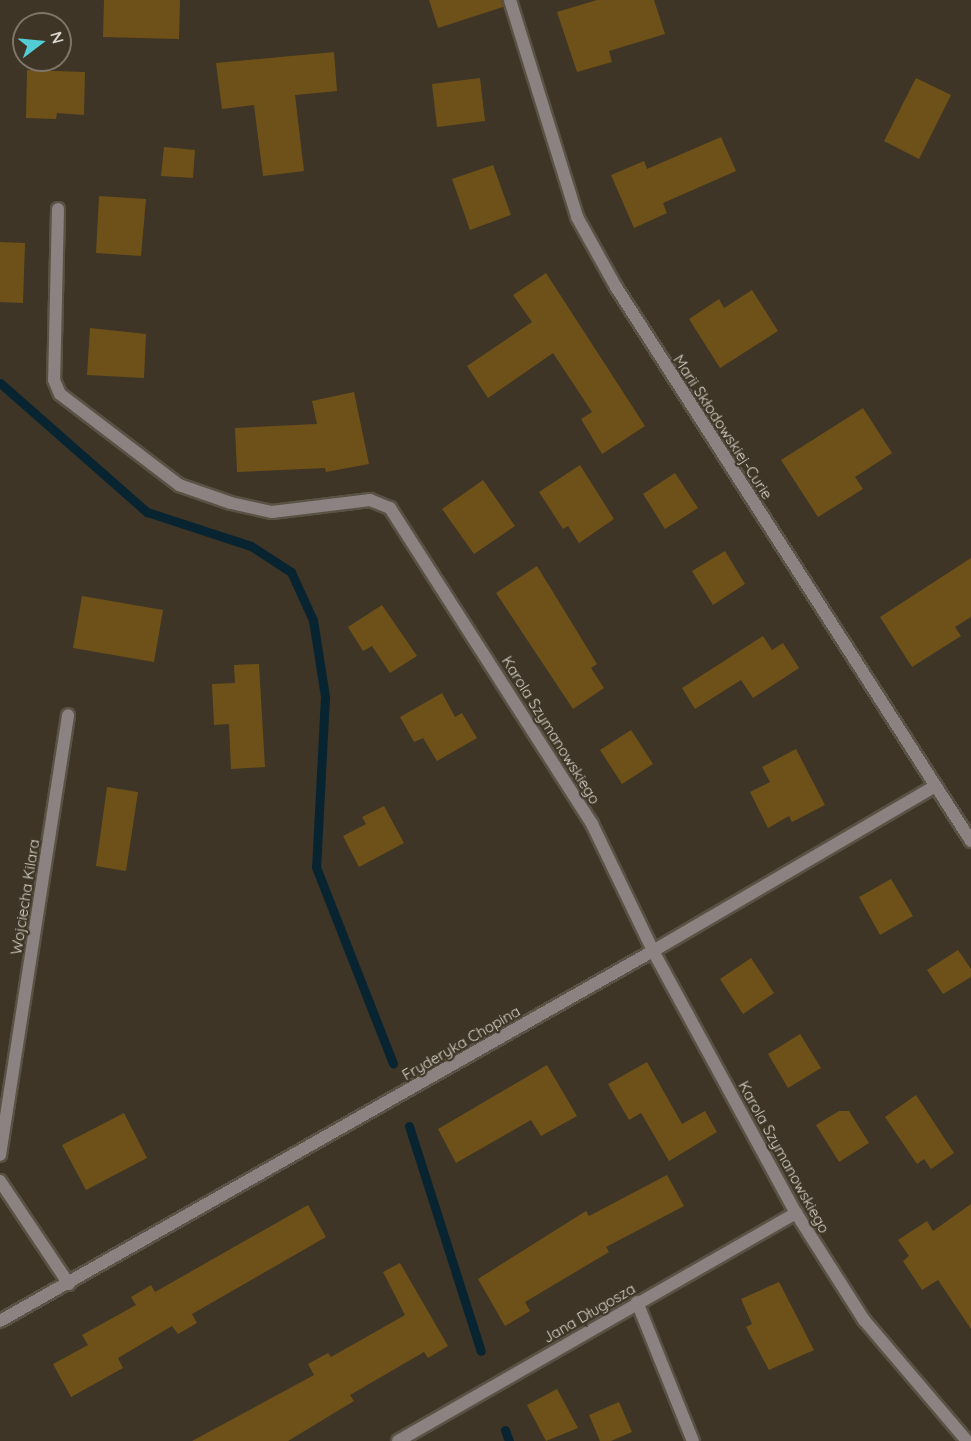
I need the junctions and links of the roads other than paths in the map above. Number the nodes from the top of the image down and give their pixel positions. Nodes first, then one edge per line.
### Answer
1 (510, 0) edge
2 (58, 209) dead end
3 (68, 715) dead end
4 (935, 786) junction
5 (971, 841) edge
6 (653, 951) junction
7 (0, 1155) edge
8 (0, 1181) edge
9 (796, 1213) junction
10 (69, 1284) junction
11 (637, 1302) junction
12 (0, 1322) edge
13 (398, 1441) edge
14 (693, 1441) edge
15 (967, 1441) edge

1 - 4 street, Marii Skłodowskiej-Curie
2 - 6 street, Karola Szymanowskiego
3 - 7 street, Wojciecha Kilara
4 - 5 street, Marii Skłodowskiej-Curie
4 - 6 street, Fryderyka Chopina
6 - 9 street, Karola Szymanowskiego
6 - 10 street, Fryderyka Chopina
8 - 10 street
9 - 11 street, Jana Długosza
9 - 15 street, Karola Szymanowskiego
10 - 12 street, Fryderyka Chopina
11 - 13 street, Jana Długosza
11 - 14 street

